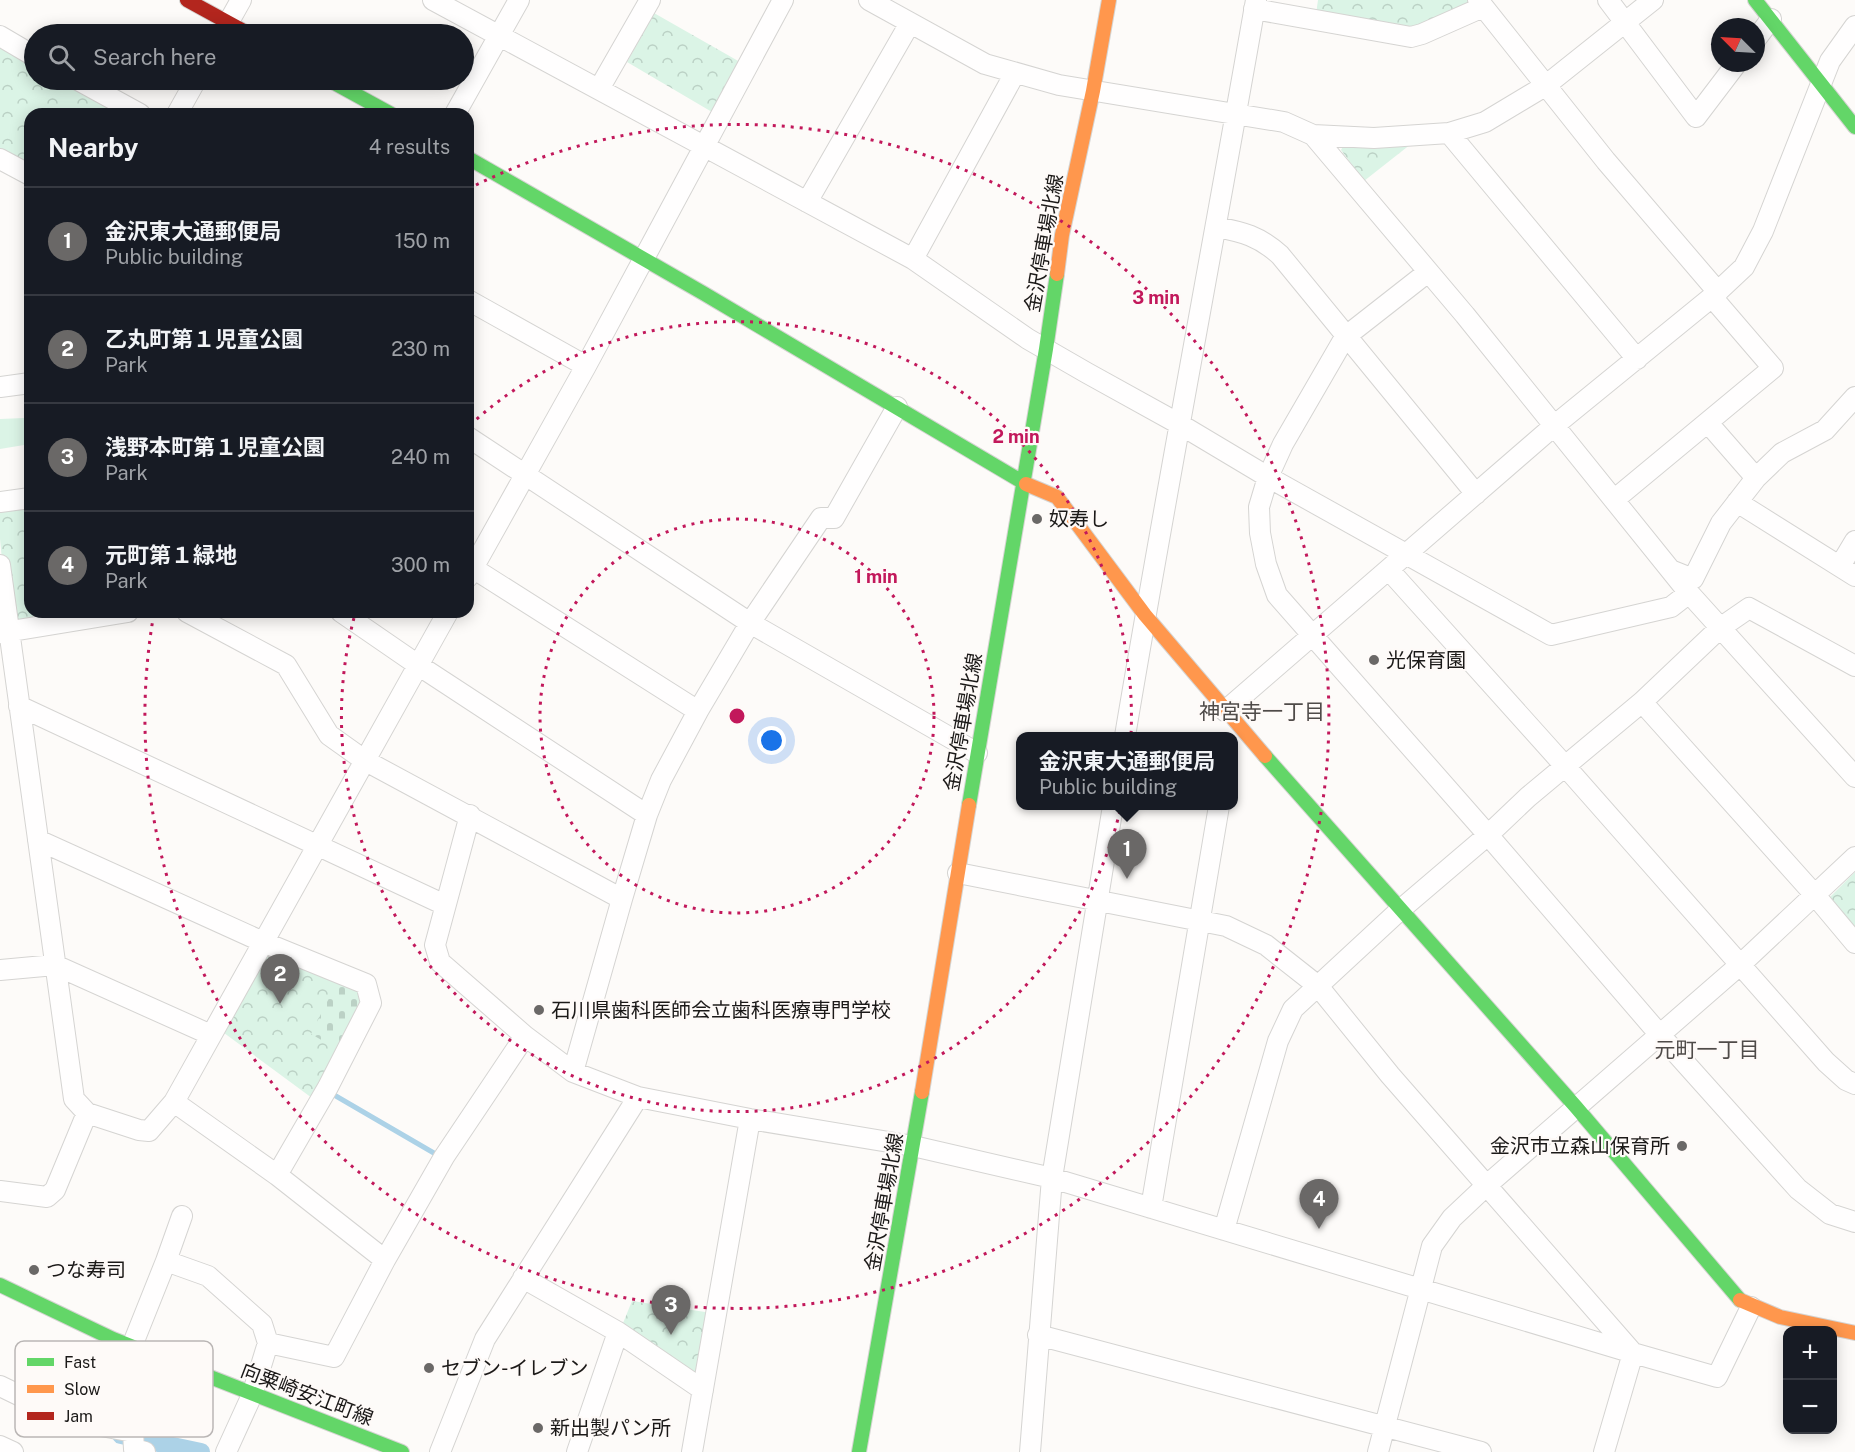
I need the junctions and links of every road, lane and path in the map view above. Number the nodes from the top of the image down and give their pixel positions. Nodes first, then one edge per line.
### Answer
1 (187, 0) edge
2 (241, 0) edge
3 (433, 0) edge
4 (519, 0) edge
5 (650, 0) edge
6 (783, 0) edge
7 (869, 0) edge
8 (1109, 0) edge
9 (1608, 0) edge
10 (1653, 0) edge
11 (1755, 0) edge
12 (1255, 4) edge
13 (1480, 4) edge
14 (1771, 20) junction
15 (1625, 22) junction
16 (910, 23) junction
17 (218, 24) edge
18 (228, 24) edge
19 (1855, 26) edge
20 (1765, 28) edge
21 (0, 36) edge
22 (499, 36) junction
23 (24, 50) edge
24 (1730, 72) edge
25 (1015, 73) junction
26 (474, 79) edge
27 (1822, 84) junction
28 (1545, 86) junction
29 (598, 89) junction
30 (96, 90) edge
31 (190, 90) edge
32 (348, 90) edge
33 (468, 90) edge
34 (1093, 91) junction
35 (129, 108) edge
36 (180, 108) edge
37 (380, 108) edge
38 (457, 108) edge
39 (1236, 113) junction
40 (1855, 127) edge
41 (1449, 133) junction
42 (1313, 135) junction
43 (704, 147) junction
44 (0, 159) edge
45 (474, 161) edge
46 (24, 172) edge
47 (807, 202) junction
48 (1216, 228) junction
49 (644, 259) junction
50 (913, 259) junction
51 (1428, 272) junction
52 (1715, 294) junction
53 (474, 303) edge
54 (1345, 337) junction
55 (1046, 349) junction
56 (1637, 359) junction
57 (586, 366) junction
58 (24, 384) edge
59 (0, 387) edge
60 (1854, 400) edge
61 (897, 407) junction
62 (1708, 423) junction
63 (1181, 425) junction
64 (1555, 425) junction
65 (474, 441) edge
66 (526, 475) junction
67 (1268, 477) junction
68 (1756, 478) junction
69 (1024, 483) junction
70 (1476, 494) junction
71 (24, 499) edge
72 (1615, 499) junction
73 (0, 502) edge
74 (1737, 502) junction
75 (1855, 541) edge
76 (1407, 554) junction
77 (474, 563) edge
78 (0, 565) edge
79 (1389, 570) junction
80 (1674, 571) junction
81 (1847, 571) edge
82 (474, 572) edge
83 (1689, 593) junction
84 (1145, 615) junction
85 (91, 618) edge
86 (198, 618) edge
87 (351, 618) edge
88 (445, 618) edge
89 (750, 623) junction
90 (1720, 628) junction
91 (4, 632) edge
92 (1314, 635) junction
93 (418, 665) junction
94 (1855, 666) edge
95 (1642, 702) junction
96 (19, 706) junction
97 (698, 711) junction
98 (1230, 723) edge
99 (1126, 732) edge
100 (977, 753) junction
101 (364, 759) junction
102 (1565, 766) junction
103 (1855, 777) edge
104 (1112, 810) edge
105 (1218, 810) edge
106 (470, 815) junction
107 (647, 815) junction
108 (1488, 836) junction
109 (38, 840) junction
110 (316, 845) junction
111 (1855, 857) edge
112 (958, 873) junction
113 (1814, 894) junction
114 (622, 899) junction
115 (1097, 899) junction
116 (444, 905) junction
117 (1400, 910) junction
118 (1200, 921) junction
119 (262, 942) junction
120 (1855, 943) edge
121 (55, 964) junction
122 (1741, 964) junction
123 (0, 970) edge
124 (1318, 986) junction
125 (211, 1035) junction
126 (1660, 1035) junction
127 (525, 1036) junction
128 (573, 1072) junction
129 (1855, 1084) edge
130 (638, 1097) junction
131 (174, 1102) junction
132 (1576, 1107) junction
133 (87, 1113) junction
134 (750, 1119) junction
135 (914, 1146) junction
136 (277, 1175) junction
137 (1052, 1178) junction
138 (1487, 1185) junction
139 (0, 1191) edge
140 (1151, 1208) junction
141 (182, 1216) dead end
142 (1855, 1222) edge
143 (1224, 1230) junction
144 (385, 1260) junction
145 (166, 1261) junction
146 (523, 1278) junction
147 (0, 1284) edge
148 (1420, 1288) junction
149 (1751, 1307) junction
150 (618, 1332) junction
151 (1855, 1333) edge
152 (1038, 1335) junction
153 (118, 1341) edge
154 (134, 1341) edge
155 (268, 1343) junction
156 (1633, 1353) junction
157 (213, 1379) edge
158 (0, 1386) edge
159 (703, 1390) junction
160 (15, 1393) edge
161 (252, 1395) junction
162 (1385, 1426) junction
163 (133, 1437) edge
164 (0, 1446) edge
165 (13, 1452) edge
166 (145, 1452) edge
167 (226, 1452) edge
168 (402, 1452) edge
169 (440, 1452) edge
170 (577, 1452) edge
171 (692, 1452) edge
172 (859, 1452) edge
173 (1030, 1452) edge
174 (1378, 1452) edge
175 (1481, 1452) edge
176 (1604, 1452) edge

1 - 17 main road
2 - 18 street
3 - 22 street
4 - 22 street
5 - 29 street
6 - 43 street
7 - 16 street
8 - 34 main road, 金沢停車場北線
9 - 15 street
10 - 15 street
11 - 14 main road
12 - 13 street
12 - 39 street
13 - 28 street
14 - 20 street
14 - 27 main road
15 - 24 street
15 - 28 street
16 - 25 street
16 - 47 street
19 - 27 street
21 - 23 street
22 - 26 street
22 - 29 street
25 - 34 street
25 - 50 street
27 - 40 main road
27 - 52 street
28 - 41 street
28 - 52 street
29 - 43 street
30 - 35 street
31 - 36 street
32 - 37 main road
33 - 38 street
34 - 39 street
34 - 55 main road, 金沢停車場北線
39 - 42 street
39 - 48 street
41 - 42 street
41 - 56 street
42 - 51 street
43 - 47 street
43 - 49 street
44 - 46 street
45 - 49 main road
47 - 50 street
48 - 54 street
48 - 63 street
49 - 57 street
49 - 61 main road
50 - 55 street
51 - 54 street
51 - 64 street
52 - 56 street
52 - 62 street
53 - 57 street
54 - 67 street
54 - 70 street
55 - 63 street
55 - 69 main road, 金沢停車場北線
56 - 64 street
57 - 66 street
58 - 59 street
60 - 68 street
61 - 69 main road
61 - 89 street
62 - 68 street
62 - 72 street
63 - 67 street
63 - 84 street
64 - 70 street
64 - 72 street
65 - 66 street
66 - 77 street
66 - 89 street
67 - 76 street
67 - 92 street
68 - 74 street
69 - 84 main road
69 - 100 main road, 金沢停車場北線
70 - 76 street
71 - 73 street
72 - 80 street
74 - 80 street
74 - 81 street
75 - 81 street
76 - 79 street
76 - 83 street
78 - 91 street
79 - 92 street
79 - 102 street
80 - 83 street
82 - 97 street
83 - 90 street
84 - 98 main road
84 - 99 street
85 - 91 street
86 - 101 street
87 - 93 street
88 - 93 street
89 - 97 street
89 - 100 street
90 - 94 street
90 - 95 street
90 - 103 street
91 - 96 street
92 - 98 street
92 - 108 street
93 - 101 street
93 - 107 street
95 - 102 street
95 - 113 street
96 - 109 street
96 - 110 street
97 - 107 street
98 - 117 main road
100 - 112 main road, 金沢停車場北線
101 - 106 street
101 - 110 street
102 - 108 street
102 - 122 street
104 - 115 street
105 - 118 street
106 - 114 street
106 - 116 street
107 - 114 street
108 - 117 street
108 - 126 street
109 - 119 street
109 - 121 street
110 - 116 street
110 - 119 street
111 - 113 street
112 - 115 street
112 - 135 main road, 金沢停車場北線
113 - 120 street
113 - 122 street
114 - 128 street
115 - 118 street
115 - 137 street
116 - 127 street
117 - 124 street
117 - 132 main road
118 - 124 street
118 - 140 street
119 - 125 street
119 - 136 street
121 - 123 street
121 - 125 street
121 - 133 street
122 - 126 street
122 - 129 street
124 - 138 street
124 - 143 street
125 - 131 street
126 - 132 street
126 - 142 street
127 - 128 street
127 - 144 street
128 - 130 street
130 - 134 street
130 - 146 street
131 - 133 street
131 - 136 street
132 - 138 street
132 - 149 main road
133 - 139 street
134 - 135 street
134 - 159 street
135 - 137 street
135 - 172 main road, 金沢停車場北線
136 - 144 street
137 - 140 street
137 - 152 street
138 - 148 street
138 - 156 street
140 - 143 street
141 - 145 street
143 - 148 street
144 - 155 street
145 - 154 street
145 - 155 street
146 - 150 street
146 - 169 street
147 - 153 main road, 向粟崎安江町線
148 - 156 street
148 - 162 street
149 - 151 main road
149 - 156 street
150 - 159 street
150 - 170 street
152 - 162 street
152 - 173 street
155 - 161 street
156 - 176 street
157 - 161 main road, 向粟崎安江町線
158 - 160 street
159 - 171 street
161 - 167 street
161 - 168 main road, 向粟崎安江町線
162 - 174 street
162 - 175 street
163 - 166 street
164 - 165 street

